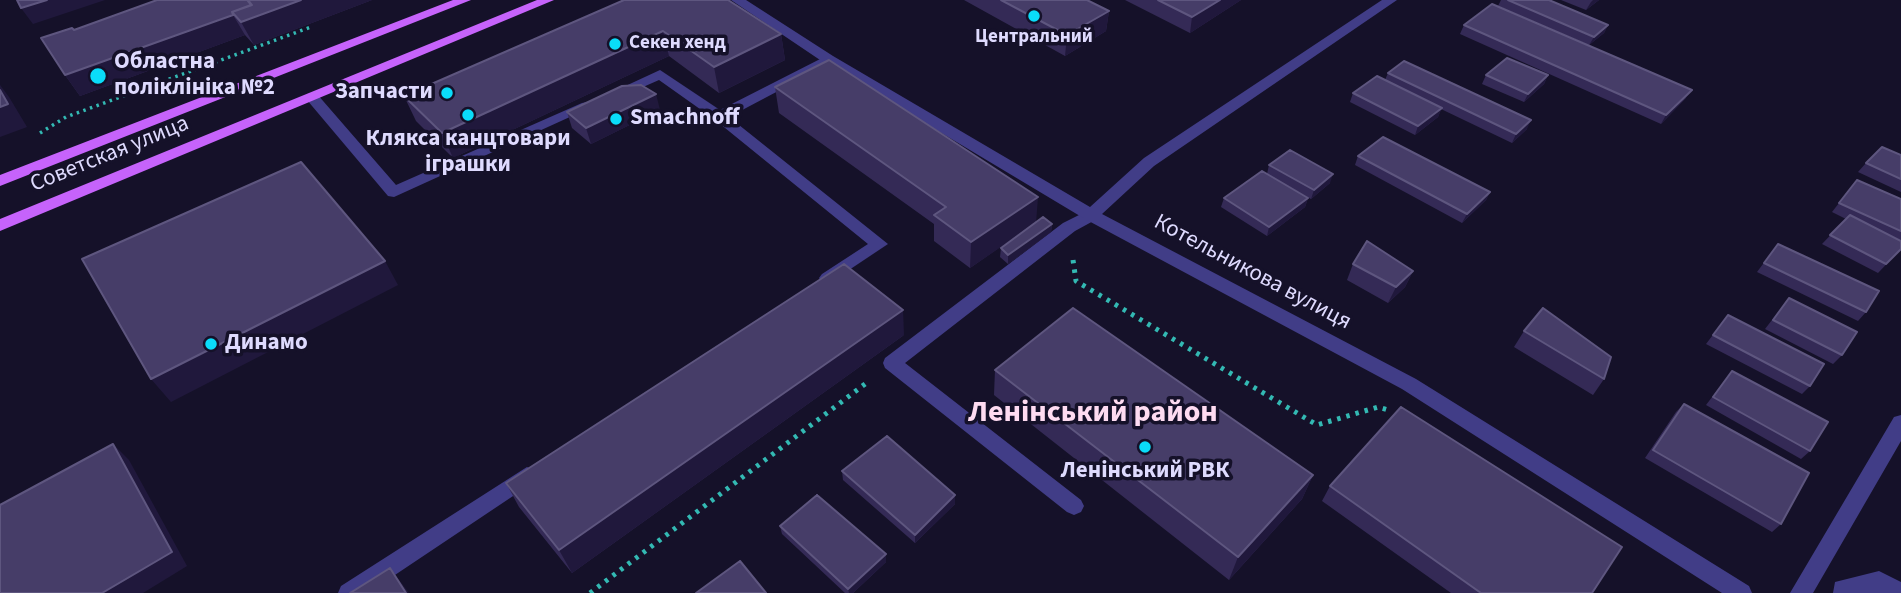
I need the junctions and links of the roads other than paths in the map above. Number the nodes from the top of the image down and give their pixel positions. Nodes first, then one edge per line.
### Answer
1 (465, 0) edge
2 (548, 0) edge
3 (737, 0) edge
4 (1391, 0) edge
5 (828, 59) junction
6 (312, 97) junction
7 (719, 116) junction
8 (0, 181) edge
9 (1091, 215) junction
10 (0, 225) edge
11 (811, 289) edge
12 (1901, 423) edge
13 (545, 464) edge
14 (1074, 506) dead end
15 (349, 593) edge
16 (1741, 593) edge
17 (1801, 593) edge
18 (1844, 593) edge
19 (1901, 593) edge

1 - 8 main road
2 - 6 main road, Советская улица
3 - 5 street, Котельникова вулиця
4 - 9 street
5 - 7 street
5 - 9 street, Котельникова вулиця
6 - 7 street
6 - 10 main road, Советская улица
7 - 11 street
9 - 14 street
9 - 16 street, Котельникова вулиця
12 - 17 street
13 - 15 street
18 - 19 street

